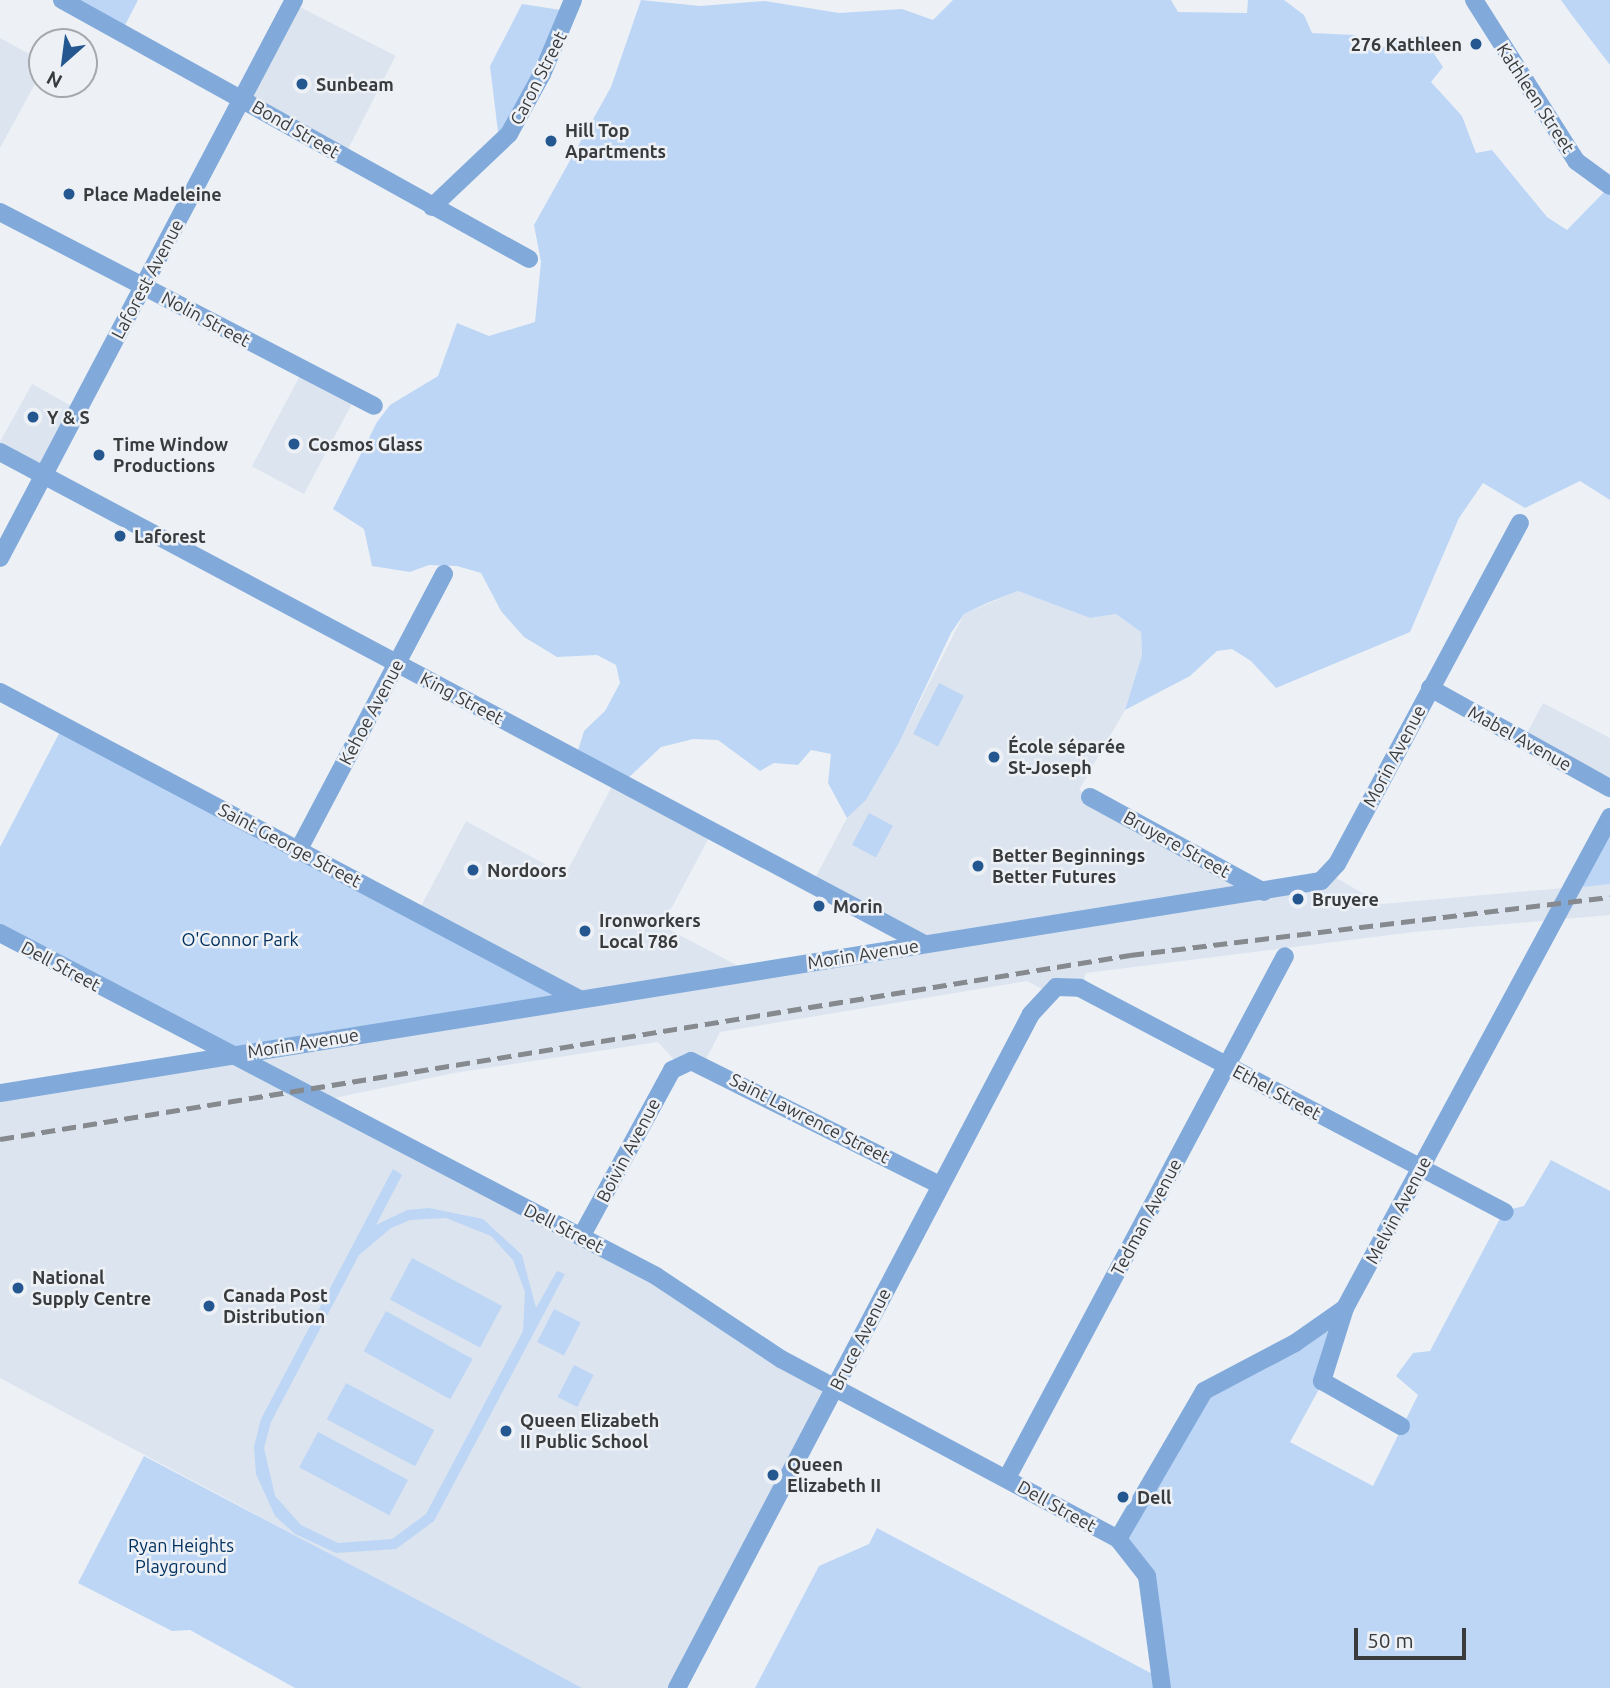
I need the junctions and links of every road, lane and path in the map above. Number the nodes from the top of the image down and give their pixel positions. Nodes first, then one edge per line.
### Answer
1 (62, 0) edge
2 (294, 0) edge
3 (573, 0) edge
4 (1474, 0) edge
5 (242, 99) junction
6 (1610, 186) edge
7 (432, 207) junction
8 (0, 212) edge
9 (529, 259) dead end
10 (143, 287) junction
11 (374, 406) dead end
12 (0, 452) edge
13 (44, 475) junction
14 (1520, 523) dead end
15 (0, 558) edge
16 (444, 574) dead end
17 (396, 663) junction
18 (1430, 688) junction
19 (0, 692) edge
20 (1610, 788) edge
21 (1090, 797) dead end
22 (1610, 817) edge
23 (299, 849) junction
24 (1264, 892) junction
25 (0, 933) edge
26 (924, 944) junction
27 (1286, 956) dead end
28 (1047, 992) joint
29 (579, 999) junction
30 (227, 1055) junction
31 (678, 1064) joint
32 (1227, 1065) junction
33 (0, 1093) edge
34 (1420, 1170) junction
35 (940, 1185) junction
36 (1505, 1212) dead end
37 (581, 1237) junction
38 (1345, 1308) junction
39 (835, 1388) junction
40 (1401, 1426) dead end
41 (1007, 1478) junction
42 (1118, 1539) junction
43 (677, 1688) edge
44 (1162, 1688) edge

1 - 5 street, Bond Street
2 - 5 street, Laforest Avenue
3 - 7 street, Caron Street
4 - 6 street, Kathleen Street
5 - 7 street, Bond Street
5 - 10 street, Laforest Avenue
7 - 9 street, Bond Street
8 - 10 street, Nolin Street
10 - 11 street, Nolin Street
10 - 13 street, Laforest Avenue
12 - 13 street, King Street
13 - 15 street, Laforest Avenue
13 - 17 street, King Street
14 - 18 street, Morin Avenue
16 - 17 street, Kehoe Avenue
17 - 23 street, Kehoe Avenue
17 - 26 street, King Street
18 - 20 street, Mabel Avenue
18 - 24 street, Morin Avenue
19 - 23 street, Saint George Street
21 - 24 street, Bruyere Street
22 - 34 street, Melvin Avenue
23 - 29 street, Saint George Street
24 - 26 street, Morin Avenue
25 - 30 street, Dell Street
26 - 29 street, Morin Avenue
27 - 32 street, Tedman Avenue
28 - 32 street, Ethel Street
28 - 35 street, Bruce Avenue
29 - 30 street, Morin Avenue
30 - 33 street, Morin Avenue
30 - 37 street, Dell Street
31 - 35 street, Saint Lawrence Street
31 - 37 street, Boivin Avenue
32 - 34 street, Ethel Street
32 - 41 street, Tedman Avenue
34 - 36 street, Ethel Street
34 - 38 street, Melvin Avenue
35 - 39 street, Bruce Avenue
37 - 39 street, Dell Street
38 - 40 street
38 - 42 street, Melvin Avenue
39 - 41 street, Dell Street
39 - 43 street, Bruce Avenue
41 - 42 street, Dell Street
42 - 44 street

